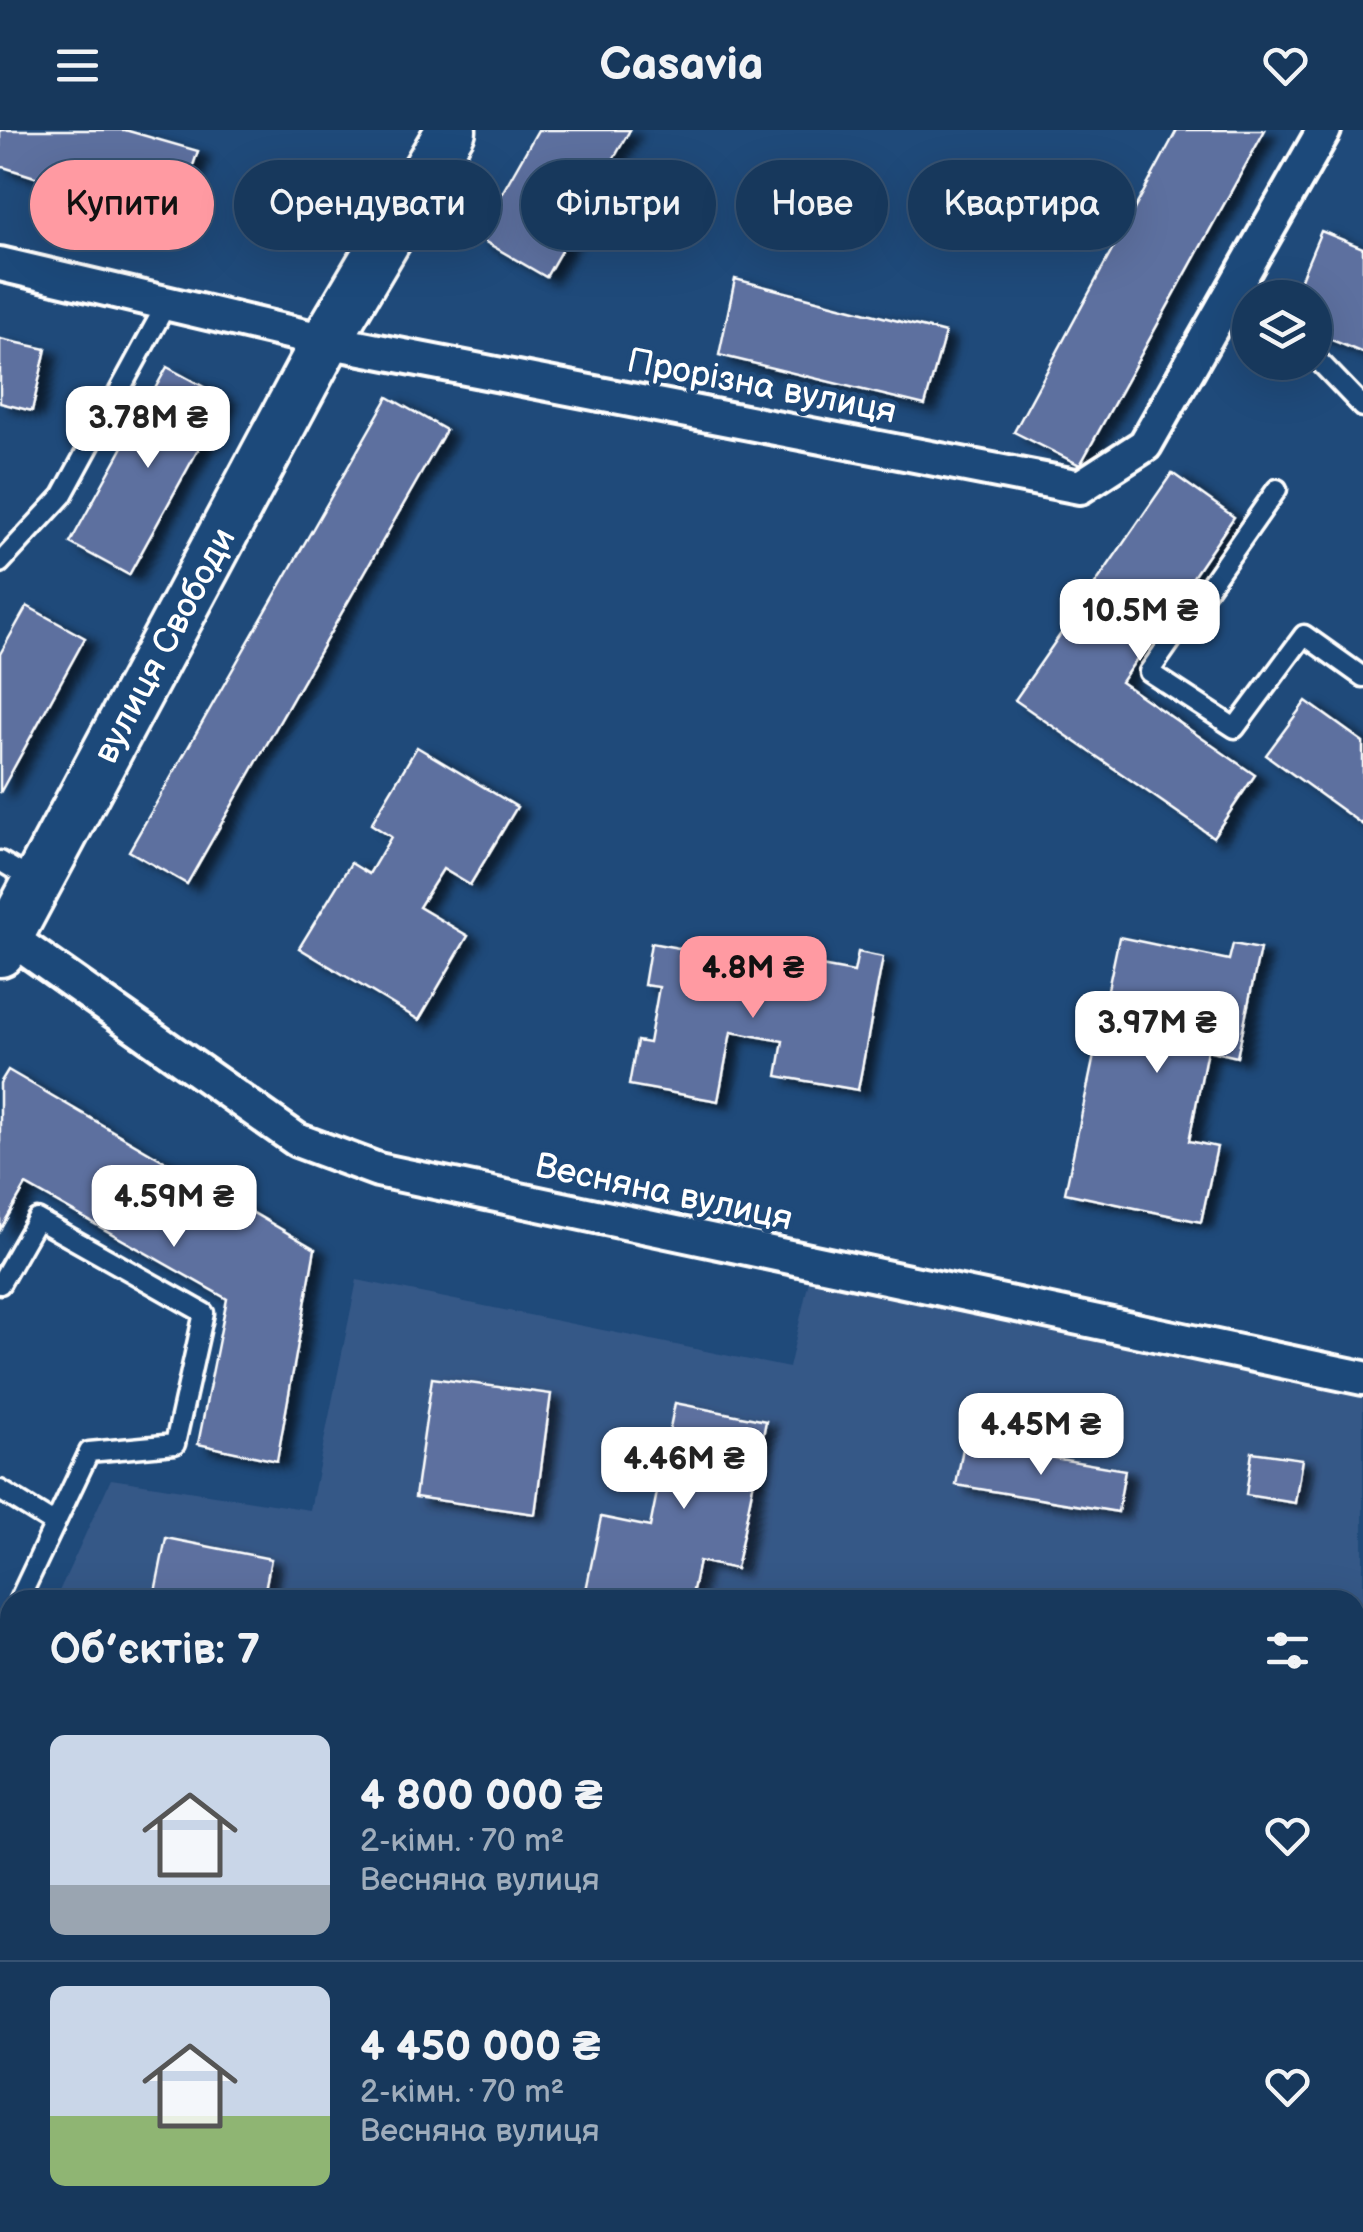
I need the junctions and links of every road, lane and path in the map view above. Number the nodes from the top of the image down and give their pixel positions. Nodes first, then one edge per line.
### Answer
1 (451, 130) edge
2 (1324, 130) edge
3 (0, 264) edge
4 (1252, 280) edge
5 (167, 304) junction
6 (1232, 312) edge
7 (326, 340) junction
8 (1332, 375) edge
9 (1363, 407) edge
10 (1277, 489) dead end
11 (0, 564) edge
12 (1363, 676) edge
13 (19, 872) edge
14 (4, 945) edge
15 (0, 1284) edge
16 (1363, 1378) edge
17 (0, 1490) edge
18 (54, 1524) junction
19 (24, 1590) edge

1 - 7 main road, вулиця Свободи
2 - 4 street, Прорізна вулиця
3 - 5 street, Прорізна вулиця
5 - 7 street, Прорізна вулиця
5 - 11 lane
6 - 7 street, Прорізна вулиця
7 - 13 main road, вулиця Свободи
8 - 9 lane
10 - 12 lane
13 - 14 main road, вулиця Свободи
14 - 16 street, Весняна вулиця
15 - 18 lane
17 - 18 lane
18 - 19 lane

